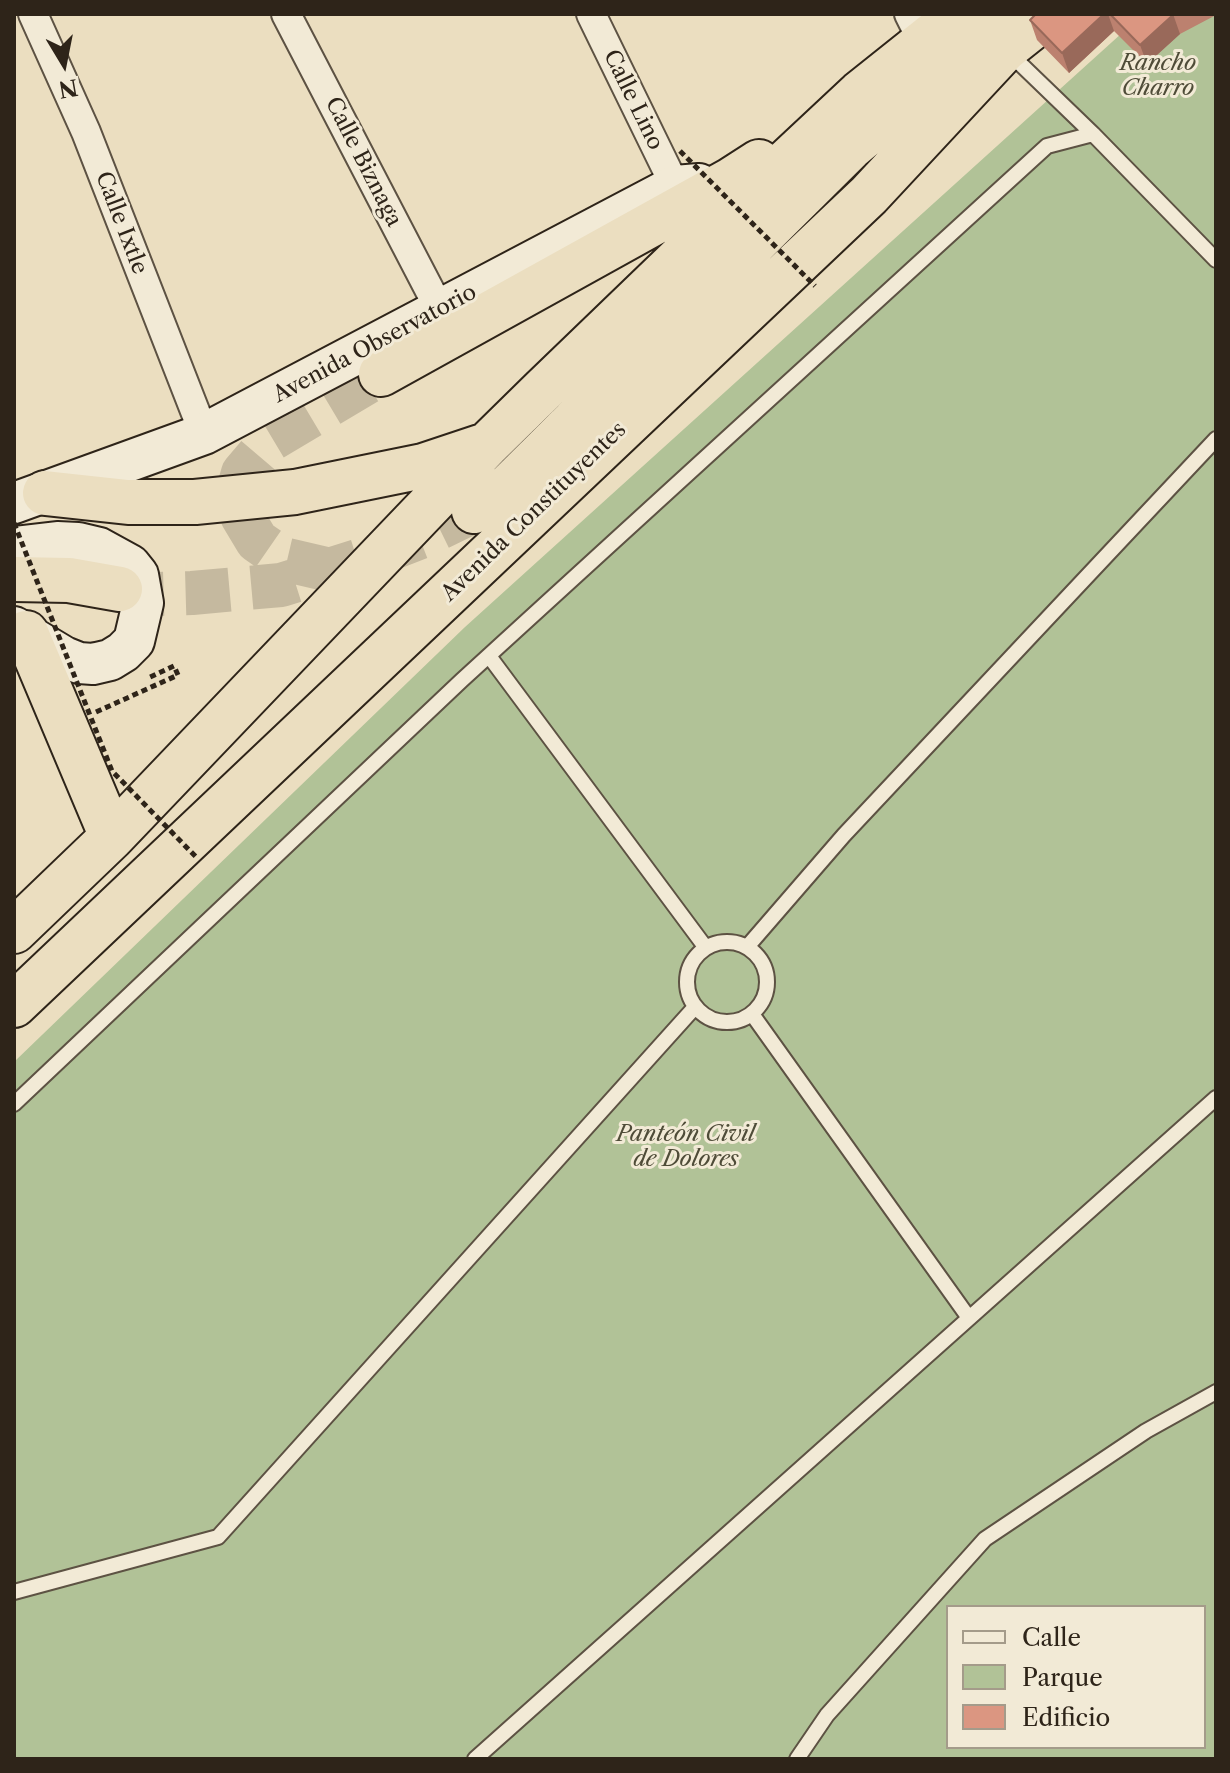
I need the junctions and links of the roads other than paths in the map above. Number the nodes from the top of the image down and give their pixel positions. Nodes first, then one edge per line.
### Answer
1 (33, 14) edge
2 (286, 14) edge
3 (591, 14) edge
4 (959, 14) edge
5 (1049, 14) edge
6 (916, 28) edge
7 (1008, 31) edge
8 (860, 93) junction
9 (1093, 134) junction
10 (678, 169) junction
11 (731, 180) junction
12 (1216, 260) edge
13 (440, 310) junction
14 (381, 374) tunnel mouth
15 (204, 434) junction
16 (1216, 439) edge
17 (487, 445) junction
18 (29, 498) edge
19 (474, 511) tunnel mouth
20 (14, 547) edge
21 (14, 579) edge
22 (120, 589) tunnel mouth
23 (20, 630) edge
24 (489, 656) junction
25 (112, 837) junction
26 (14, 931) edge
27 (747, 947) junction
28 (706, 948) junction
29 (14, 1005) edge
30 (695, 1007) junction
31 (752, 1014) junction
32 (1216, 1098) edge
33 (14, 1104) edge
34 (969, 1318) junction
35 (1216, 1392) edge
36 (14, 1592) edge
37 (475, 1759) edge
38 (797, 1759) edge

1 - 15 street, Calle Ixtle
2 - 13 street, Calle Biznaga
3 - 10 street, Calle Lino
4 - 6 highway
5 - 7 highway, Avenida Constituyentes
6 - 8 highway
7 - 9 lane
7 - 19 highway
7 - 29 highway, Avenida Constituyentes
8 - 11 highway
8 - 17 highway
9 - 12 lane
9 - 24 lane
10 - 11 main road, Avenida Observatorio
10 - 13 main road, Avenida Observatorio
11 - 14 highway
13 - 15 main road, Avenida Observatorio
15 - 18 main road, Avenida Observatorio
16 - 27 lane
17 - 18 highway
17 - 25 highway
20 - 23 main road
21 - 22 highway
23 - 25 highway
24 - 28 lane
24 - 33 lane
25 - 26 highway
27 - 28 lane
27 - 31 lane
28 - 30 lane
30 - 31 lane
30 - 36 lane
31 - 34 lane
32 - 34 lane
34 - 37 lane
35 - 38 lane

